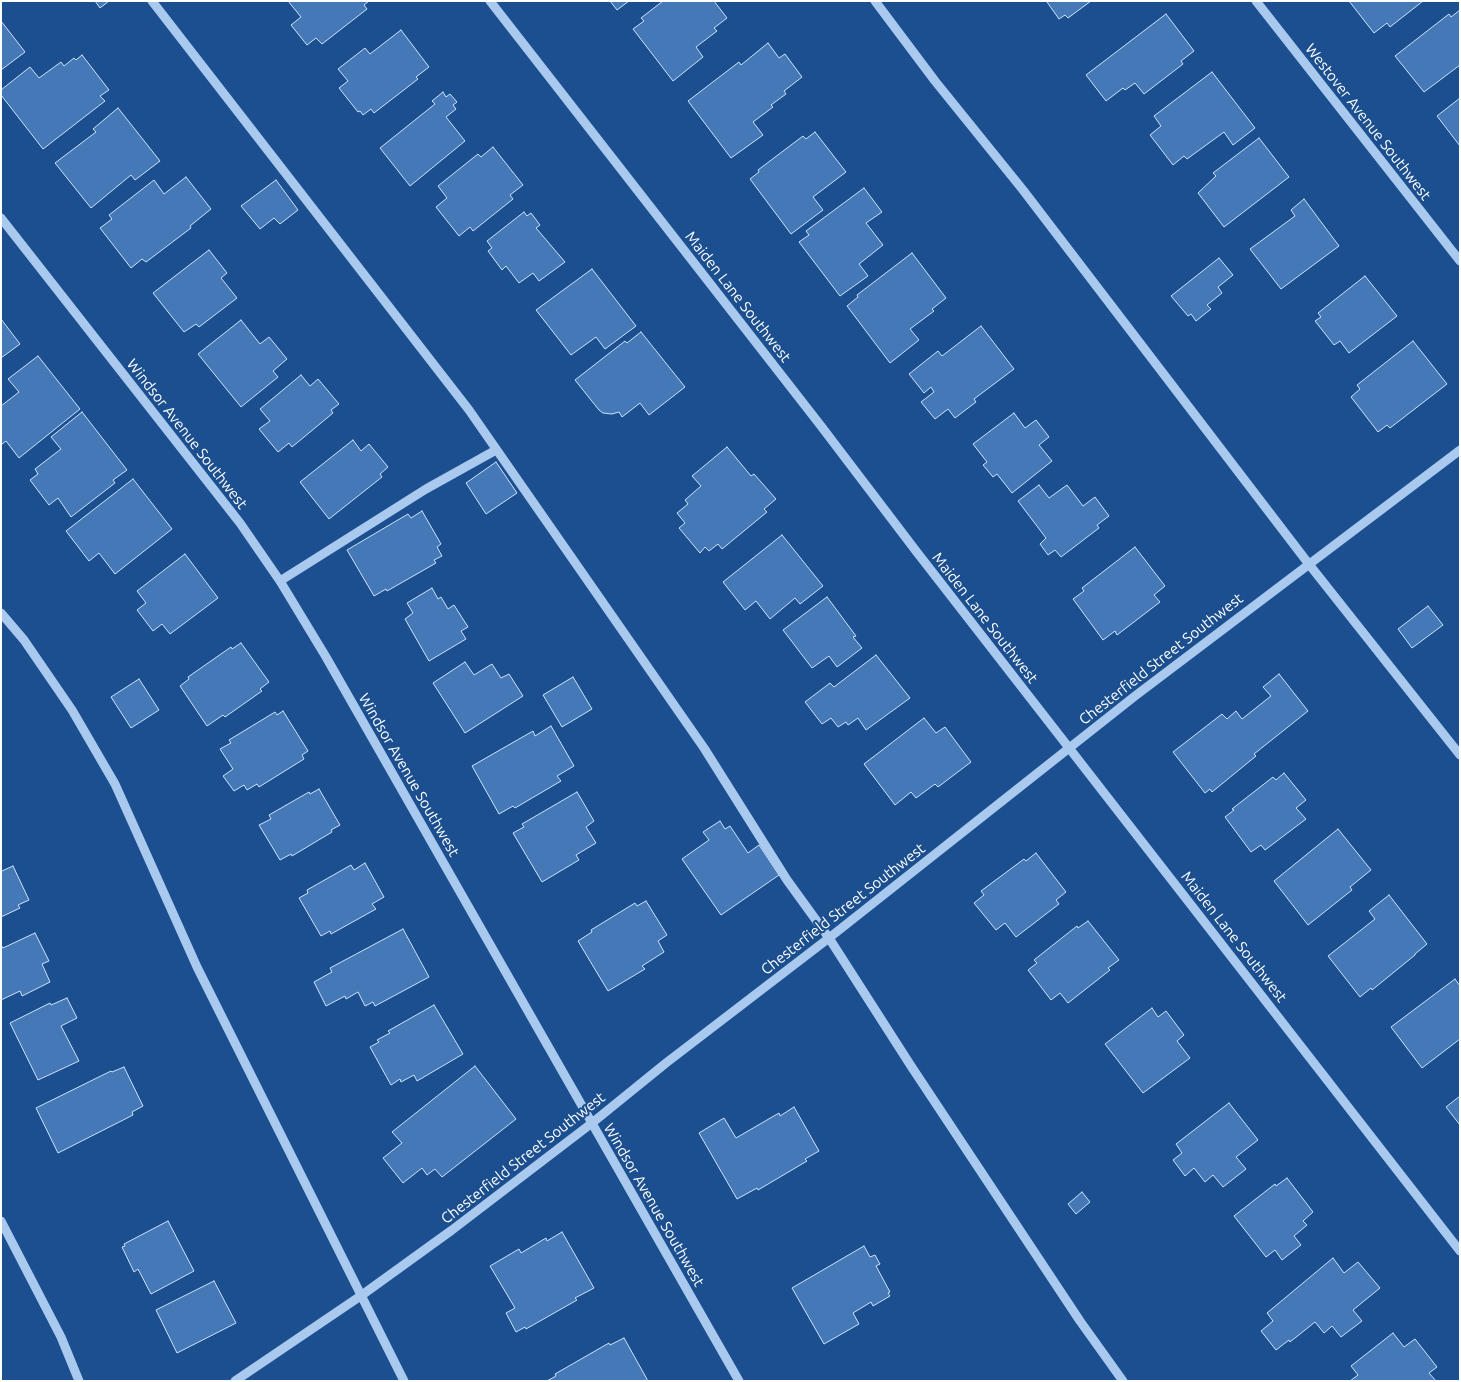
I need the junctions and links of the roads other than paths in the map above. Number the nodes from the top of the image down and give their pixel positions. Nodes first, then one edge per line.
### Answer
1 (152, 1) edge
2 (490, 1) edge
3 (875, 1) edge
4 (1256, 1) edge
5 (1, 218) edge
6 (1460, 261) edge
7 (496, 450) junction
8 (1460, 450) edge
9 (1308, 563) junction
10 (280, 581) junction
11 (1, 613) edge
12 (1070, 748) junction
13 (1460, 755) edge
14 (829, 938) junction
15 (592, 1124) junction
16 (1, 1221) edge
17 (5, 1239) edge
18 (1460, 1251) edge
19 (362, 1295) junction
20 (80, 1381) edge
21 (235, 1381) edge
22 (404, 1381) edge
23 (738, 1381) edge
24 (1123, 1381) edge

1 - 7 street
2 - 12 street, Maiden Lane Southwest
3 - 9 street
4 - 6 street, Westover Avenue Southwest
5 - 10 street, Windsor Avenue Southwest
7 - 10 street
7 - 14 street
8 - 9 street, Chesterfield Street Southwest
9 - 12 street, Chesterfield Street Southwest
9 - 13 street
10 - 15 street, Windsor Avenue Southwest
11 - 19 street
12 - 14 street, Chesterfield Street Southwest
12 - 18 street, Maiden Lane Southwest
14 - 15 street, Chesterfield Street Southwest
14 - 24 street
15 - 19 street, Chesterfield Street Southwest
15 - 23 street, Windsor Avenue Southwest
16 - 17 street
17 - 20 street
19 - 21 street, Chesterfield Street Southwest
19 - 22 street

